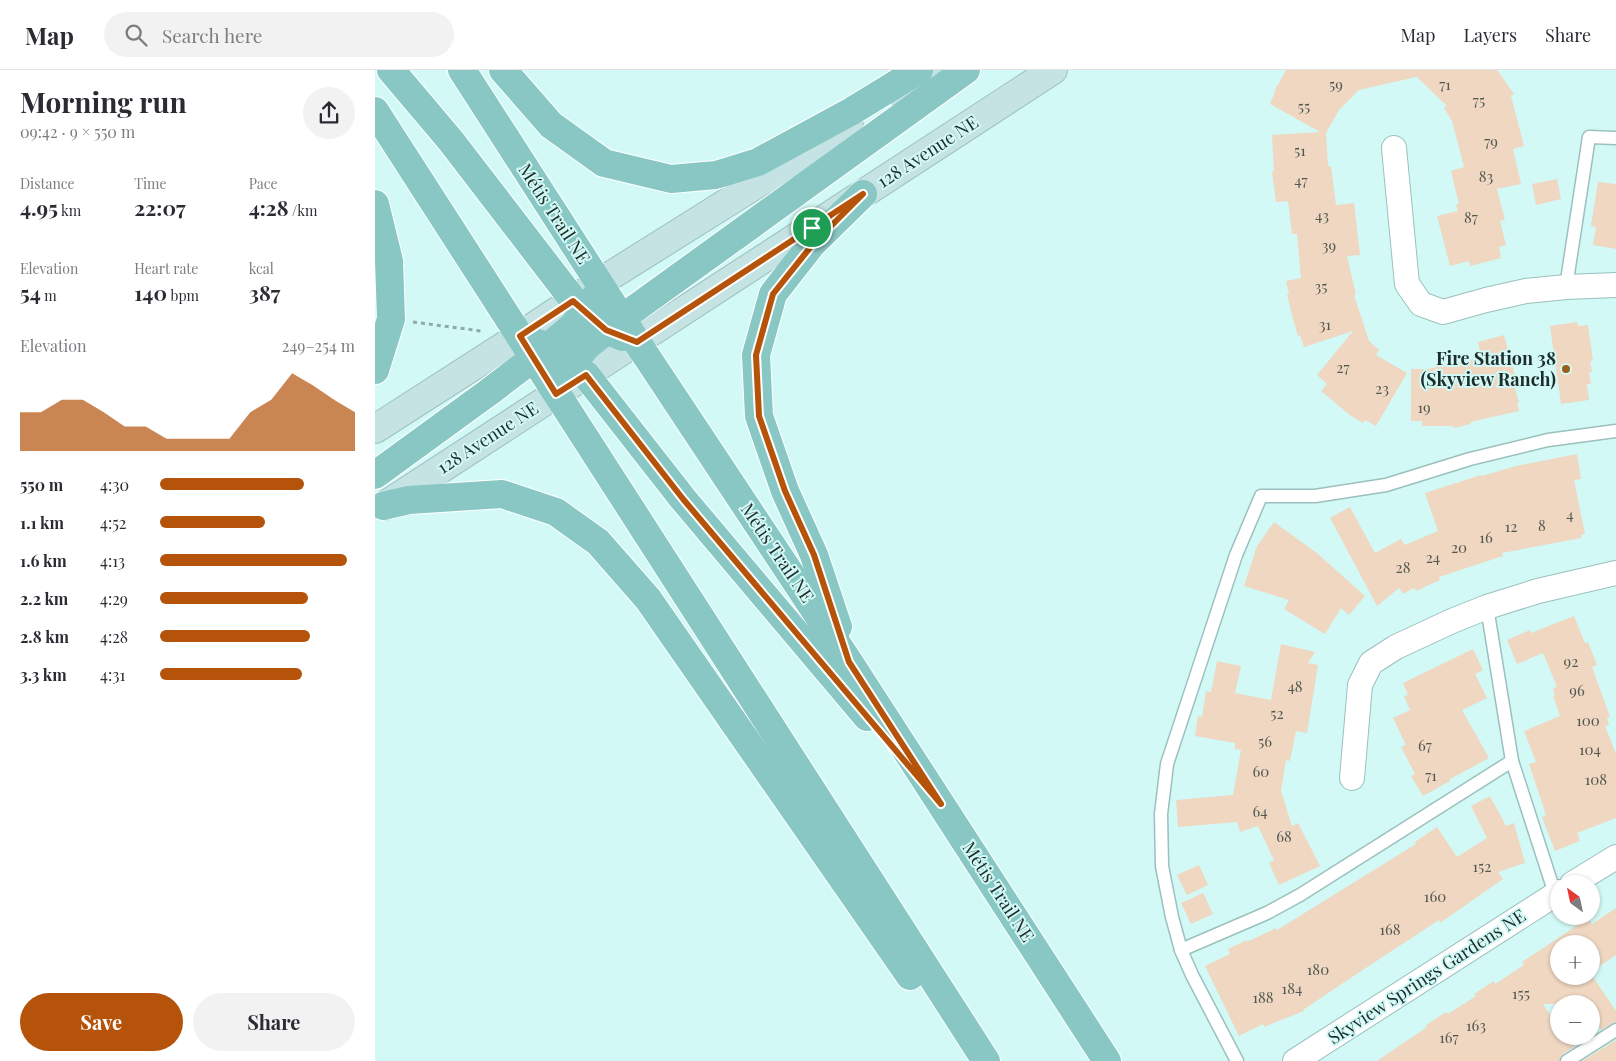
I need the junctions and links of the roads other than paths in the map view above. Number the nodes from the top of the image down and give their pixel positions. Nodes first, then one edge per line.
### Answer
1 (391, 70) edge
2 (462, 70) edge
3 (503, 70) edge
4 (919, 70) edge
5 (937, 70) edge
6 (966, 70) edge
7 (1053, 70) edge
8 (375, 112) edge
9 (1616, 138) edge
10 (1394, 148) dead end
11 (863, 194) junction
12 (375, 204) edge
13 (599, 284) junction
14 (1616, 285) edge
15 (1566, 287) junction
16 (579, 306) junction
17 (614, 324) junction
18 (637, 342) junction
19 (534, 347) junction
20 (579, 369) junction
21 (375, 370) edge
22 (556, 394) junction
23 (375, 429) edge
24 (1616, 431) edge
25 (375, 475) edge
26 (379, 509) edge
27 (1616, 573) edge
28 (1487, 608) junction
29 (849, 662) junction
30 (1512, 761) junction
31 (1352, 778) dead end
32 (941, 804) junction
33 (1616, 857) edge
34 (1556, 875) edge
35 (1587, 875) edge
36 (1550, 898) edge
37 (1181, 950) junction
38 (1616, 1030) edge
39 (969, 1061) edge
40 (986, 1061) edge
41 (1107, 1061) edge
42 (1237, 1061) edge
43 (1295, 1061) edge
44 (1567, 1061) edge

1 - 16 main road
2 - 13 main road, Métis Trail NE
3 - 4 main road
5 - 13 main road
6 - 17 main road
7 - 11 main road, 128 Avenue NE
8 - 19 main road
9 - 15 lane
10 - 15 street
11 - 18 main road, 128 Avenue NE
11 - 29 main road
12 - 21 main road
13 - 16 main road
13 - 17 main road, Métis Trail NE
14 - 15 street
16 - 17 main road
16 - 19 main road
17 - 18 main road
17 - 20 main road
18 - 20 main road, 128 Avenue NE
18 - 29 main road, Métis Trail NE
19 - 20 main road
19 - 22 main road
19 - 23 main road
19 - 25 main road
20 - 22 main road
20 - 32 main road
22 - 26 main road, 128 Avenue NE
22 - 40 main road
24 - 37 lane
26 - 39 main road
27 - 28 street
28 - 30 lane
28 - 31 street
29 - 32 main road, Métis Trail NE
30 - 34 lane
30 - 37 lane
32 - 41 main road, Métis Trail NE
33 - 35 street, Skyview Springs Gardens NE
36 - 43 street, Skyview Springs Gardens NE
37 - 42 lane
38 - 44 lane

